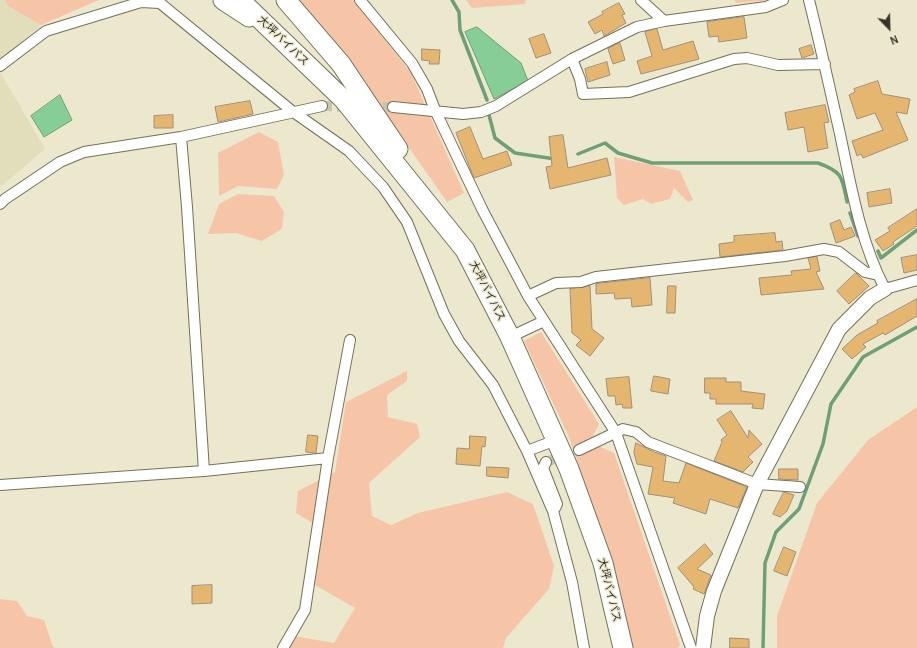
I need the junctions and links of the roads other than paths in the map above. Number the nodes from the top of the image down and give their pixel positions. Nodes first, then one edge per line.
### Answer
1 (223, 0) edge
2 (240, 0) edge
3 (286, 0) edge
4 (360, 0) edge
5 (641, 0) edge
6 (783, 0) edge
7 (809, 0) edge
8 (664, 21) junction
9 (282, 39) junction
10 (572, 59) junction
11 (825, 64) junction
12 (0, 66) edge
13 (322, 106) tunnel mouth
14 (393, 107) tunnel mouth
15 (434, 110) junction
16 (292, 111) junction
17 (181, 137) junction
18 (0, 204) edge
19 (465, 250) junction
20 (878, 275) junction
21 (917, 280) edge
22 (885, 289) junction
23 (528, 296) junction
24 (544, 321) junction
25 (510, 337) junction
26 (350, 340) dead end
27 (616, 433) junction
28 (556, 440) junction
29 (579, 450) tunnel mouth
30 (527, 451) junction
31 (328, 458) junction
32 (546, 462) dead end
33 (204, 470) junction
34 (757, 484) junction
35 (0, 486) edge
36 (800, 487) dead end
37 (553, 511) junction
38 (283, 648) edge
39 (584, 648) edge
40 (623, 648) edge
41 (691, 648) edge
42 (703, 648) edge

1 - 9 highway
2 - 9 highway, 大坪バイパス
3 - 19 highway
4 - 15 street
5 - 8 street
6 - 8 street
7 - 11 street
8 - 10 street
9 - 19 highway, 大坪バイパス
10 - 11 street
10 - 15 street
11 - 20 street
12 - 16 street
13 - 16 street
14 - 15 street
15 - 23 street
16 - 17 street
16 - 30 street
17 - 18 street
17 - 33 street
19 - 25 highway, 大坪バイパス
20 - 22 street
20 - 23 street
21 - 22 street
22 - 34 street
23 - 24 street
24 - 25 street
24 - 27 street
25 - 28 highway, 大坪バイパス
26 - 31 street
27 - 29 street
27 - 34 street
27 - 41 street
28 - 30 street
28 - 40 highway, 大坪バイパス
30 - 37 street
31 - 33 street
31 - 38 street
32 - 37 street
33 - 35 street
34 - 36 street
34 - 42 street
37 - 39 street

